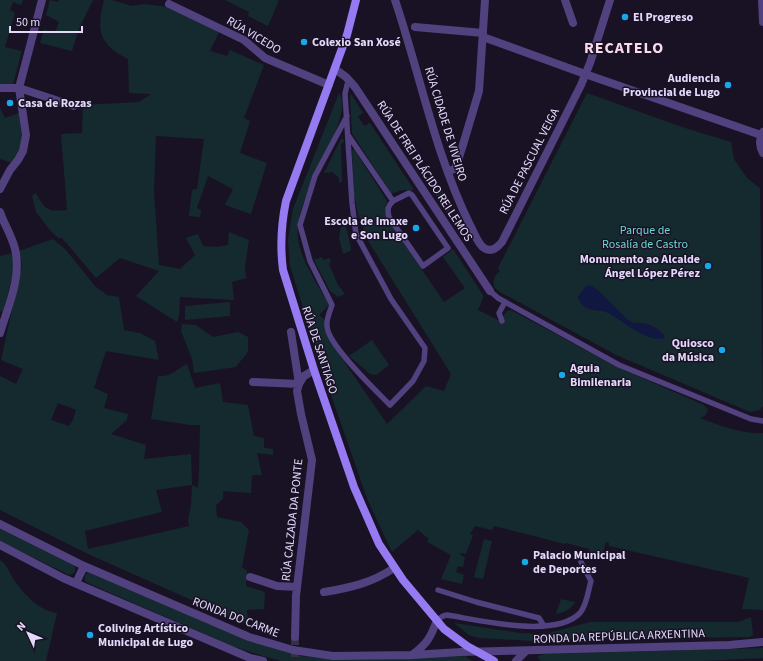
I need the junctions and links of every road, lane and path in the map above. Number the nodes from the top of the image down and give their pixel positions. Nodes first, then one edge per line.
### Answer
1 (42, 0) edge
2 (356, 0) edge
3 (394, 0) edge
4 (485, 0) edge
5 (565, 0) edge
6 (610, 0) edge
7 (762, 0) edge
8 (169, 4) dead end
9 (763, 22) edge
10 (573, 23) dead end
11 (415, 27) dead end
12 (483, 35) junction
13 (335, 69) junction
14 (585, 74) junction
15 (350, 82) junction
16 (329, 85) junction
17 (0, 88) edge
18 (19, 88) junction
19 (74, 106) dead end
20 (347, 116) junction
21 (348, 134) junction
22 (762, 134) edge
23 (763, 153) edge
24 (448, 171) junction
25 (0, 188) edge
26 (393, 201) junction
27 (0, 212) edge
28 (487, 250) joint
29 (490, 291) joint
30 (505, 302) junction
31 (502, 321) dead end
32 (291, 332) dead end
33 (0, 333) edge
34 (314, 370) junction
35 (252, 382) dead end
36 (299, 384) junction
37 (763, 421) edge
38 (0, 524) edge
39 (0, 545) edge
40 (582, 562) dead end
41 (84, 566) junction
42 (394, 568) junction
43 (250, 577) dead end
44 (76, 582) junction
45 (298, 587) junction
46 (438, 590) dead end
47 (324, 592) dead end
48 (437, 620) junction
49 (544, 626) junction
50 (295, 637) tunnel mouth
51 (763, 642) edge
52 (526, 651) junction
53 (476, 652) junction
54 (412, 655) junction
55 (263, 661) edge
56 (494, 661) edge
57 (516, 661) edge

1 - 18 street
2 - 13 street, RÚA DE SANTIAGO
3 - 24 street, RÚA CIDADE DE VIVEIRO
4 - 12 street
5 - 10 street
6 - 14 street, RÚA DE PASCUAL VEIGA
7 - 9 street
8 - 16 street, RÚA VICEDO
11 - 12 street
12 - 14 street
12 - 24 street
13 - 15 street, RÚA DE FREI PLÁCIDO REI LEMOS
13 - 16 street, RÚA DE SANTIAGO
14 - 22 street
14 - 28 street, RÚA DE PASCUAL VEIGA
15 - 20 lane
15 - 29 street, RÚA DE FREI PLÁCIDO REI LEMOS
16 - 34 street, RÚA DE SANTIAGO
17 - 18 street
18 - 19 street
18 - 25 street
20 - 21 lane
20 - 21 lane
21 - 26 lane
22 - 23 street
24 - 28 street, RÚA CIDADE DE VIVEIRO
26 - 26 lane
27 - 33 street
29 - 30 lane
30 - 31 lane
30 - 37 lane
32 - 36 street, RÚA CALZADA DA PONTE
34 - 36 street
34 - 42 street, RÚA DE SANTIAGO
35 - 36 street
36 - 45 street, RÚA CALZADA DA PONTE
38 - 41 street, RONDA DO CARME
39 - 44 street
40 - 49 lane
41 - 44 street
41 - 54 street, RONDA DO CARME
42 - 47 street
42 - 48 street, RÚA DE SANTIAGO
43 - 45 street
44 - 55 street
45 - 50 street, RÚA CALZADA DA PONTE
46 - 49 lane
48 - 49 lane
48 - 53 street, RÚA DE SANTIAGO
48 - 54 street
51 - 52 street, RONDA DA REPÚBLICA ARXENTINA
52 - 53 street, RONDA DA REPÚBLICA ARXENTINA
52 - 57 street
53 - 54 street, RONDA DO CARME
53 - 56 street, RÚA DE SANTIAGO

